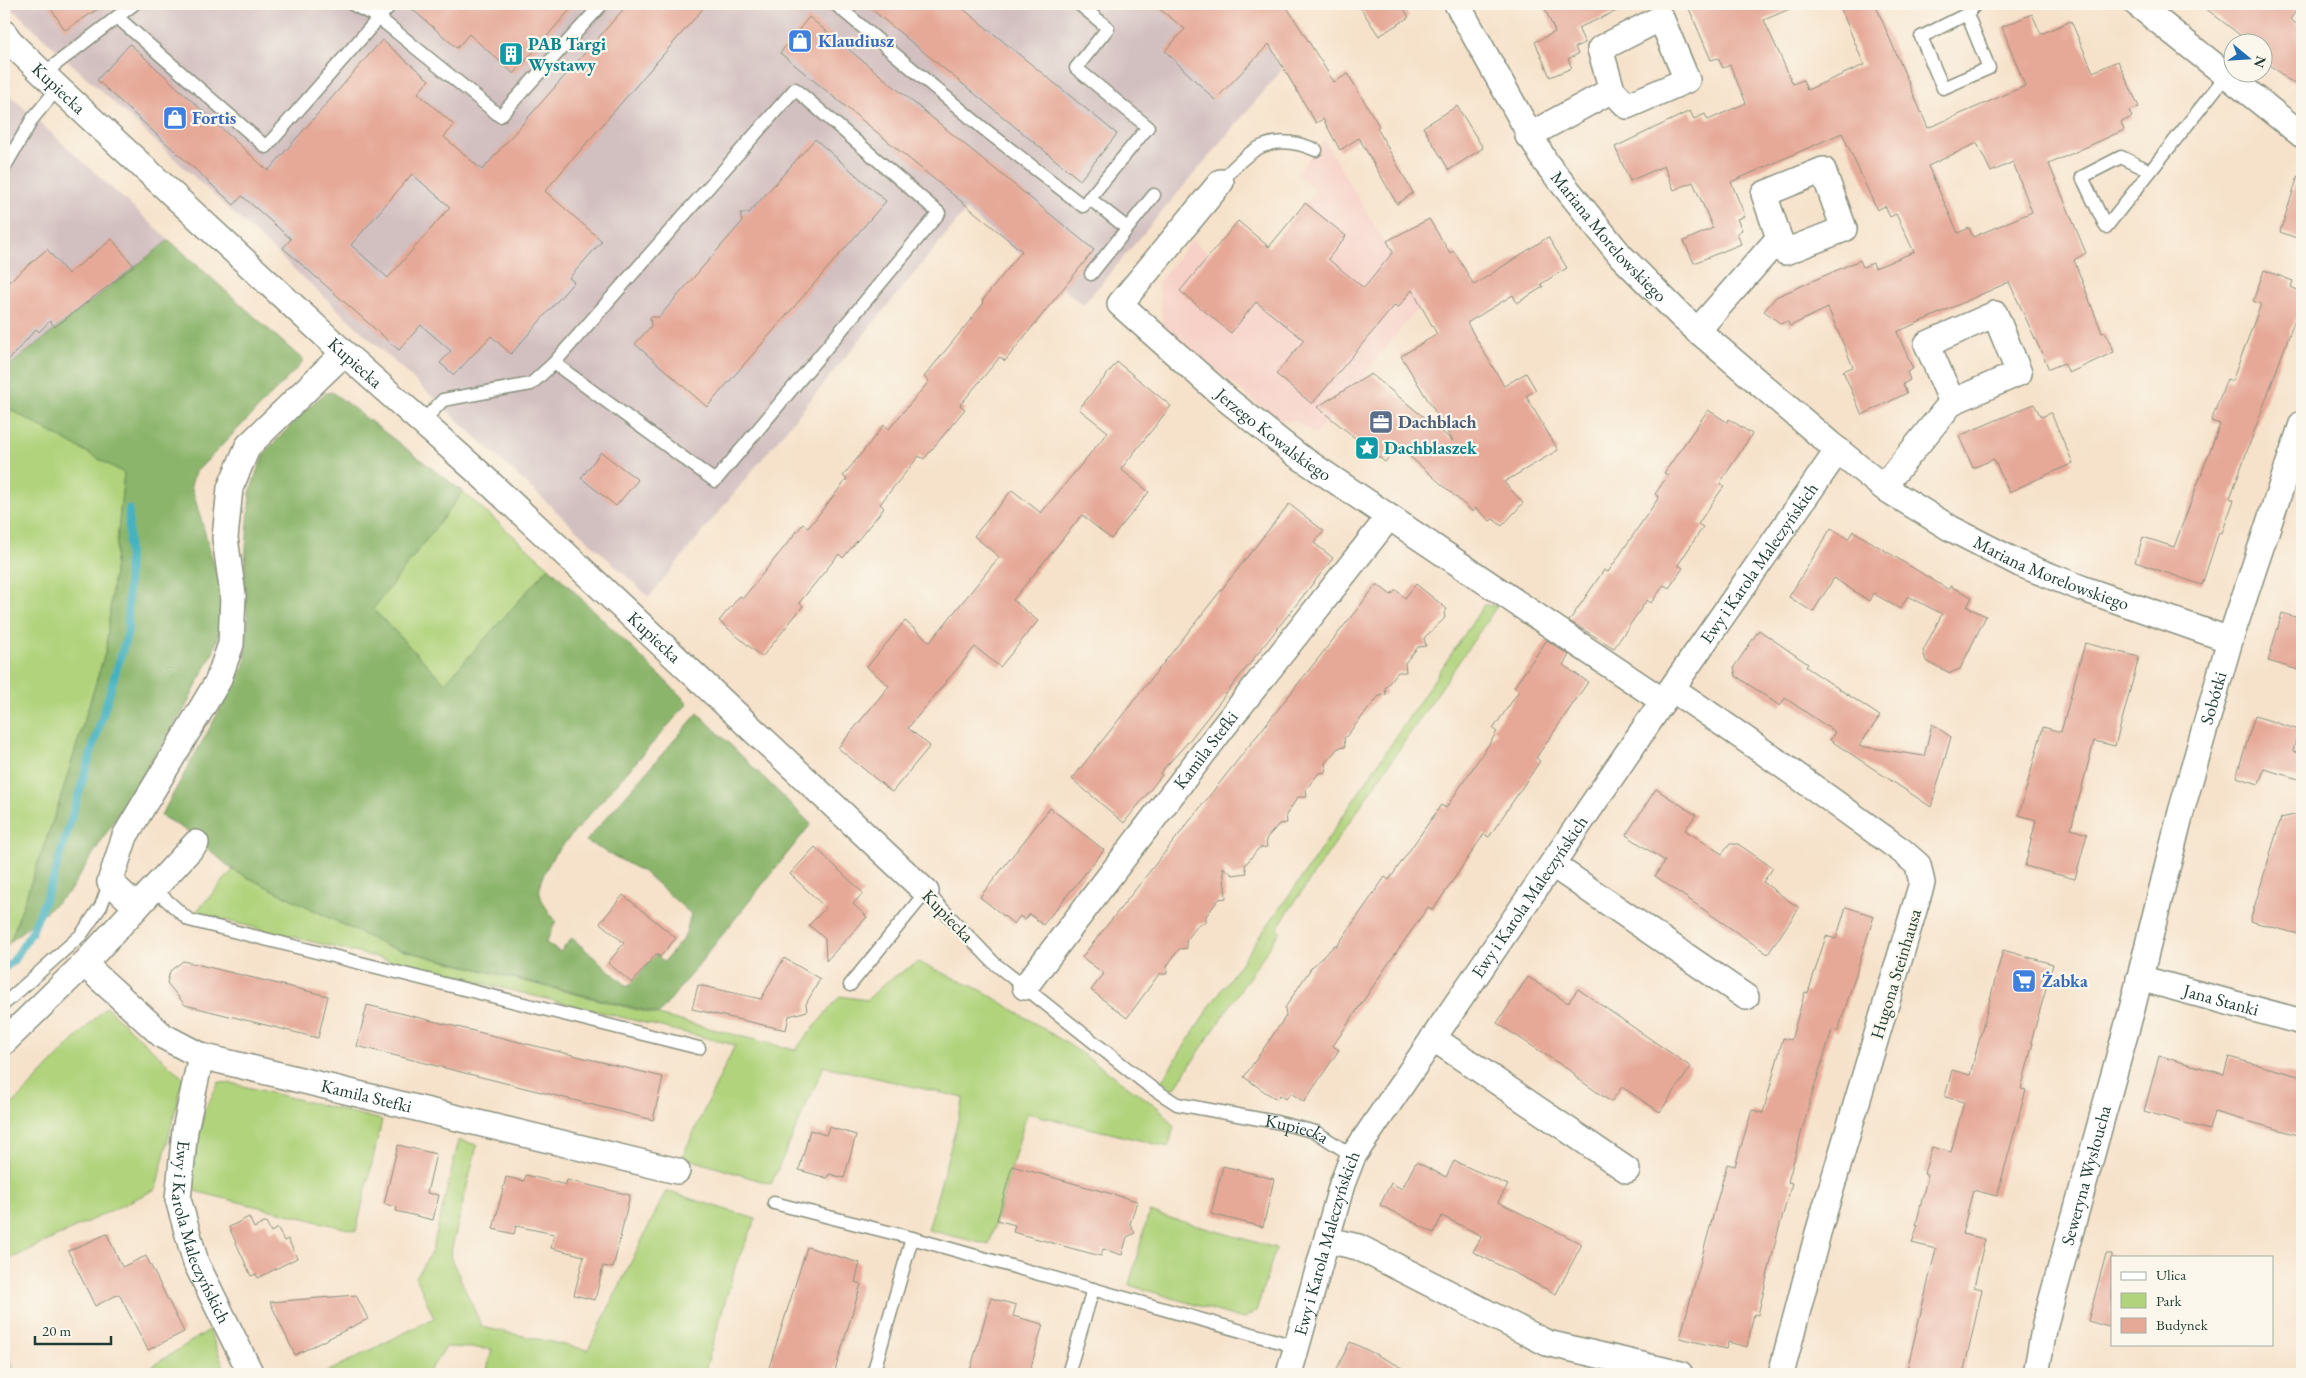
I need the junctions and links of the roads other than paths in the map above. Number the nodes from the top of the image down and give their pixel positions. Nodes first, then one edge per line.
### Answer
1 (134, 4) edge
2 (352, 4) edge
3 (391, 4) edge
4 (602, 4) edge
5 (835, 4) edge
6 (1079, 4) edge
7 (1457, 4) edge
8 (1976, 4) edge
9 (2137, 4) edge
10 (1967, 14) junction
11 (117, 17) junction
12 (379, 18) junction
13 (4, 32) edge
14 (2224, 74) edge
15 (2224, 78) edge
16 (51, 81) junction
17 (2234, 82) edge
18 (1612, 90) dead end
19 (2302, 135) edge
20 (1528, 136) junction
21 (1316, 150) dead end
22 (4, 168) edge
23 (2150, 171) junction
24 (1221, 182) joint
25 (1154, 195) dead end
26 (1089, 198) junction
27 (1127, 228) junction
28 (1780, 238) dead end
29 (1091, 274) dead end
30 (1697, 331) junction
31 (344, 353) junction
32 (554, 362) junction
33 (1952, 402) dead end
34 (422, 422) junction
35 (2302, 424) edge
36 (1838, 450) junction
37 (1883, 487) junction
38 (1388, 516) junction
39 (2230, 640) junction
40 (1667, 695) junction
41 (196, 843) dead end
42 (1553, 865) junction
43 (110, 882) junction
44 (154, 889) junction
45 (926, 892) junction
46 (137, 907) junction
47 (84, 964) junction
48 (2139, 978) junction
49 (850, 985) dead end
50 (1025, 987) junction
51 (1746, 997) dead end
52 (4, 1004) edge
53 (2302, 1022) edge
54 (1433, 1038) junction
55 (4, 1042) edge
56 (699, 1048) dead end
57 (201, 1056) junction
58 (1354, 1156) junction
59 (1627, 1170) dead end
60 (677, 1171) dead end
61 (774, 1203) dead end
62 (912, 1238) junction
63 (1327, 1240) junction
64 (1093, 1289) junction
65 (1298, 1348) junction
66 (251, 1374) edge
67 (873, 1374) edge
68 (1068, 1374) edge
69 (1289, 1374) edge
70 (1680, 1374) edge
71 (1782, 1374) edge
72 (2036, 1374) edge

1 - 11 lane
2 - 12 lane
3 - 12 lane
4 - 12 lane
5 - 26 lane
6 - 26 lane
7 - 20 street, Mariana Morelowskiego
8 - 10 lane
9 - 14 street
10 - 10 lane
11 - 12 lane
11 - 16 lane
13 - 16 street, Kupiecka
15 - 23 lane
16 - 22 lane
16 - 31 street, Kupiecka
17 - 19 street
18 - 20 street
20 - 30 street, Mariana Morelowskiego
21 - 24 lane, Jerzego Kowalskiego
23 - 23 lane
24 - 38 street, Jerzego Kowalskiego
25 - 27 lane
26 - 27 lane
27 - 29 lane
28 - 30 street
30 - 36 street, Mariana Morelowskiego
31 - 34 street, Kupiecka
31 - 43 street
32 - 32 lane
32 - 34 lane
33 - 37 street
34 - 45 street, Kupiecka
35 - 39 street, Sobótki
36 - 37 street, Mariana Morelowskiego
36 - 40 street, Ewy i Karola Maleczyńskich
37 - 39 street, Mariana Morelowskiego
38 - 40 street, Jerzego Kowalskiego
38 - 50 street, Kamila Stefki
39 - 48 street, Sobótki
40 - 42 street, Ewy i Karola Maleczyńskich
40 - 71 street, Hugona Steinhausa
41 - 44 street
42 - 51 street
42 - 54 street, Ewy i Karola Maleczyńskich
43 - 46 street
43 - 52 lane
44 - 46 street
44 - 56 lane
45 - 49 lane
45 - 50 lane, Kupiecka
46 - 47 street
47 - 55 street
47 - 57 street, Kamila Stefki
48 - 53 street, Jana Stanki
48 - 72 street, Seweryna Wysłoucha
50 - 58 lane, Kupiecka
54 - 58 street, Ewy i Karola Maleczyńskich
54 - 59 street
57 - 60 street, Kamila Stefki
57 - 66 street, Ewy i Karola Maleczyńskich
58 - 63 street, Ewy i Karola Maleczyńskich
61 - 62 lane
62 - 64 lane
62 - 67 lane
63 - 65 street, Ewy i Karola Maleczyńskich
63 - 70 street
64 - 65 lane
64 - 68 lane
65 - 69 street, Ewy i Karola Maleczyńskich

